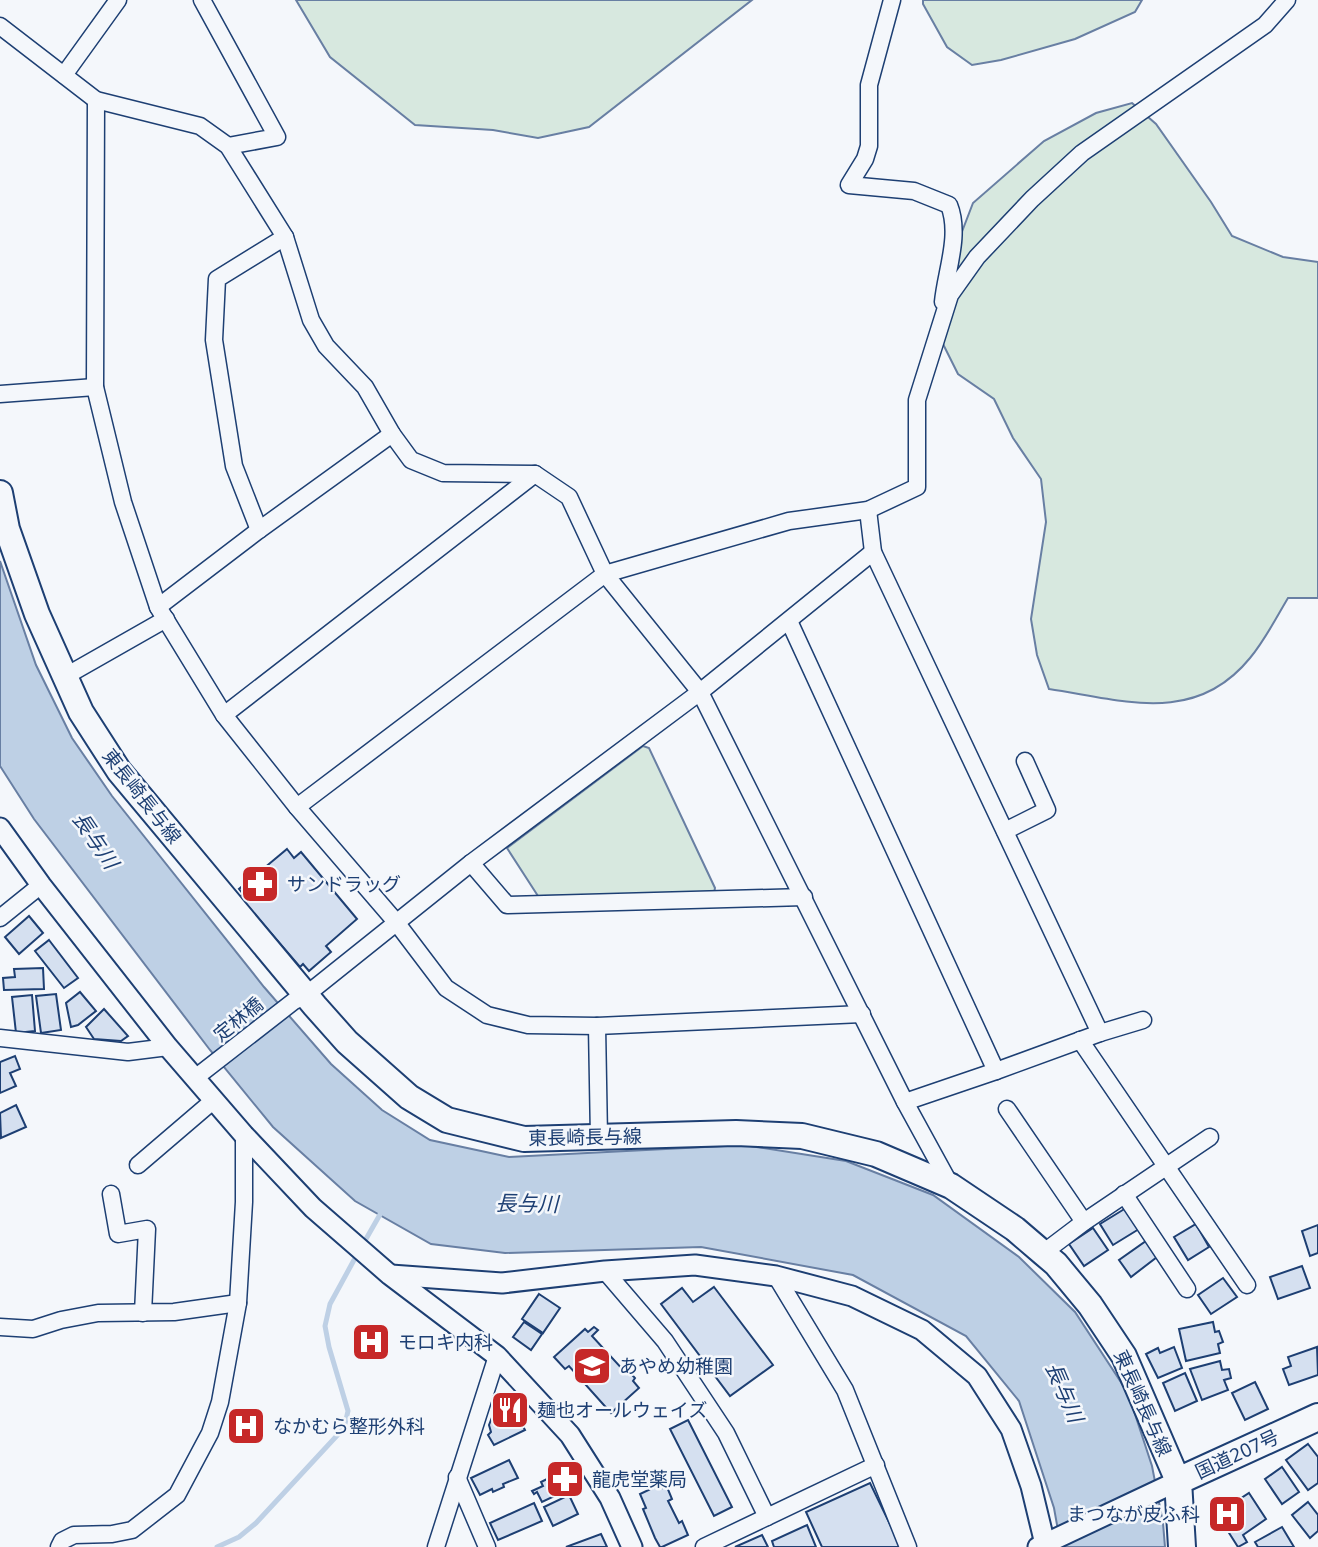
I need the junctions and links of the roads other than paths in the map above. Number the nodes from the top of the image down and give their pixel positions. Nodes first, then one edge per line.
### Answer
1 (118, 0) edge
2 (202, 0) edge
3 (892, 0) edge
4 (1287, 0) edge
5 (0, 26) edge
6 (64, 75) junction
7 (96, 100) junction
8 (228, 146) junction
9 (285, 237) junction
10 (939, 332) junction
11 (95, 387) junction
12 (0, 394) edge
13 (392, 434) junction
14 (534, 474) junction
15 (0, 493) edge
16 (868, 510) junction
17 (259, 530) junction
18 (873, 552) junction
19 (605, 574) junction
20 (162, 613) junction
21 (789, 621) junction
22 (64, 677) junction
23 (700, 692) junction
24 (224, 715) junction
25 (1025, 761) dead end
26 (297, 807) junction
27 (0, 828) edge
28 (1005, 831) junction
29 (471, 863) junction
30 (41, 885) junction
31 (804, 897) junction
32 (0, 918) edge
33 (396, 922) junction
34 (300, 998) junction
35 (862, 1014) junction
36 (1143, 1020) dead end
37 (597, 1027) junction
38 (1100, 1033) junction
39 (0, 1038) edge
40 (1080, 1040) junction
41 (168, 1047) junction
42 (996, 1072) junction
43 (202, 1074) junction
44 (214, 1100) junction
45 (905, 1102) junction
46 (1007, 1109) dead end
47 (244, 1135) junction
48 (1210, 1137) dead end
49 (599, 1138) junction
50 (138, 1165) dead end
51 (1165, 1166) junction
52 (951, 1186) junction
53 (111, 1194) dead end
54 (1124, 1194) junction
55 (1084, 1222) junction
56 (1043, 1252) junction
57 (605, 1271) junction
58 (390, 1275) junction
59 (776, 1276) junction
60 (1247, 1286) dead end
61 (1187, 1289) dead end
62 (238, 1303) junction
63 (143, 1313) junction
64 (0, 1327) edge
65 (496, 1356) junction
66 (1318, 1417) edge
67 (876, 1465) junction
68 (457, 1477) junction
69 (1171, 1484) junction
70 (767, 1517) junction
71 (1045, 1544) edge
72 (59, 1547) edge
73 (436, 1547) edge
74 (487, 1547) edge
75 (632, 1547) edge
76 (704, 1547) edge
77 (908, 1547) edge
78 (1182, 1547) edge

1 - 6 street
2 - 8 street
3 - 10 street
4 - 10 street
5 - 6 street
6 - 7 street
7 - 8 street
7 - 11 street
8 - 9 street
9 - 13 street
9 - 17 street
10 - 16 street
11 - 12 street
11 - 20 street
13 - 14 street
13 - 17 street
14 - 19 street
14 - 24 street
15 - 22 main road, 東長崎長与線
16 - 18 street
16 - 19 street
17 - 20 street
18 - 21 street, 定林橋
18 - 28 street
19 - 23 street
19 - 26 street
20 - 22 street
20 - 24 street
21 - 23 street, 定林橋
21 - 42 street
22 - 34 main road, 東長崎長与線
23 - 29 street, 定林橋
23 - 31 street
24 - 26 street
25 - 28 street
26 - 33 street
27 - 30 street
28 - 38 street
29 - 31 street
29 - 33 street, 定林橋
30 - 32 street
30 - 41 street
31 - 35 street
33 - 34 street, 定林橋
33 - 37 street
34 - 43 street, 定林橋
34 - 49 main road, 東長崎長与線
35 - 37 street
35 - 45 street
36 - 38 street
37 - 49 street
38 - 40 street
39 - 41 street
40 - 42 street
40 - 51 street
41 - 43 street
42 - 45 street
43 - 44 street
44 - 47 street
44 - 50 street
45 - 52 street
46 - 55 street
47 - 58 street
47 - 62 street
48 - 51 street
49 - 52 main road, 東長崎長与線
51 - 54 street
51 - 60 street
52 - 56 main road, 東長崎長与線
53 - 63 street
54 - 55 street
54 - 61 street
55 - 56 street
56 - 69 main road, 東長崎長与線
57 - 58 street
57 - 59 street
57 - 70 street
58 - 65 street
59 - 67 street
59 - 71 street
62 - 63 street
62 - 72 street
63 - 64 street
65 - 68 street
65 - 75 street
66 - 69 highway, 国道207号
67 - 70 street
67 - 77 street
68 - 73 street
68 - 74 street
69 - 71 street
69 - 78 highway, 国道207号
70 - 76 street

